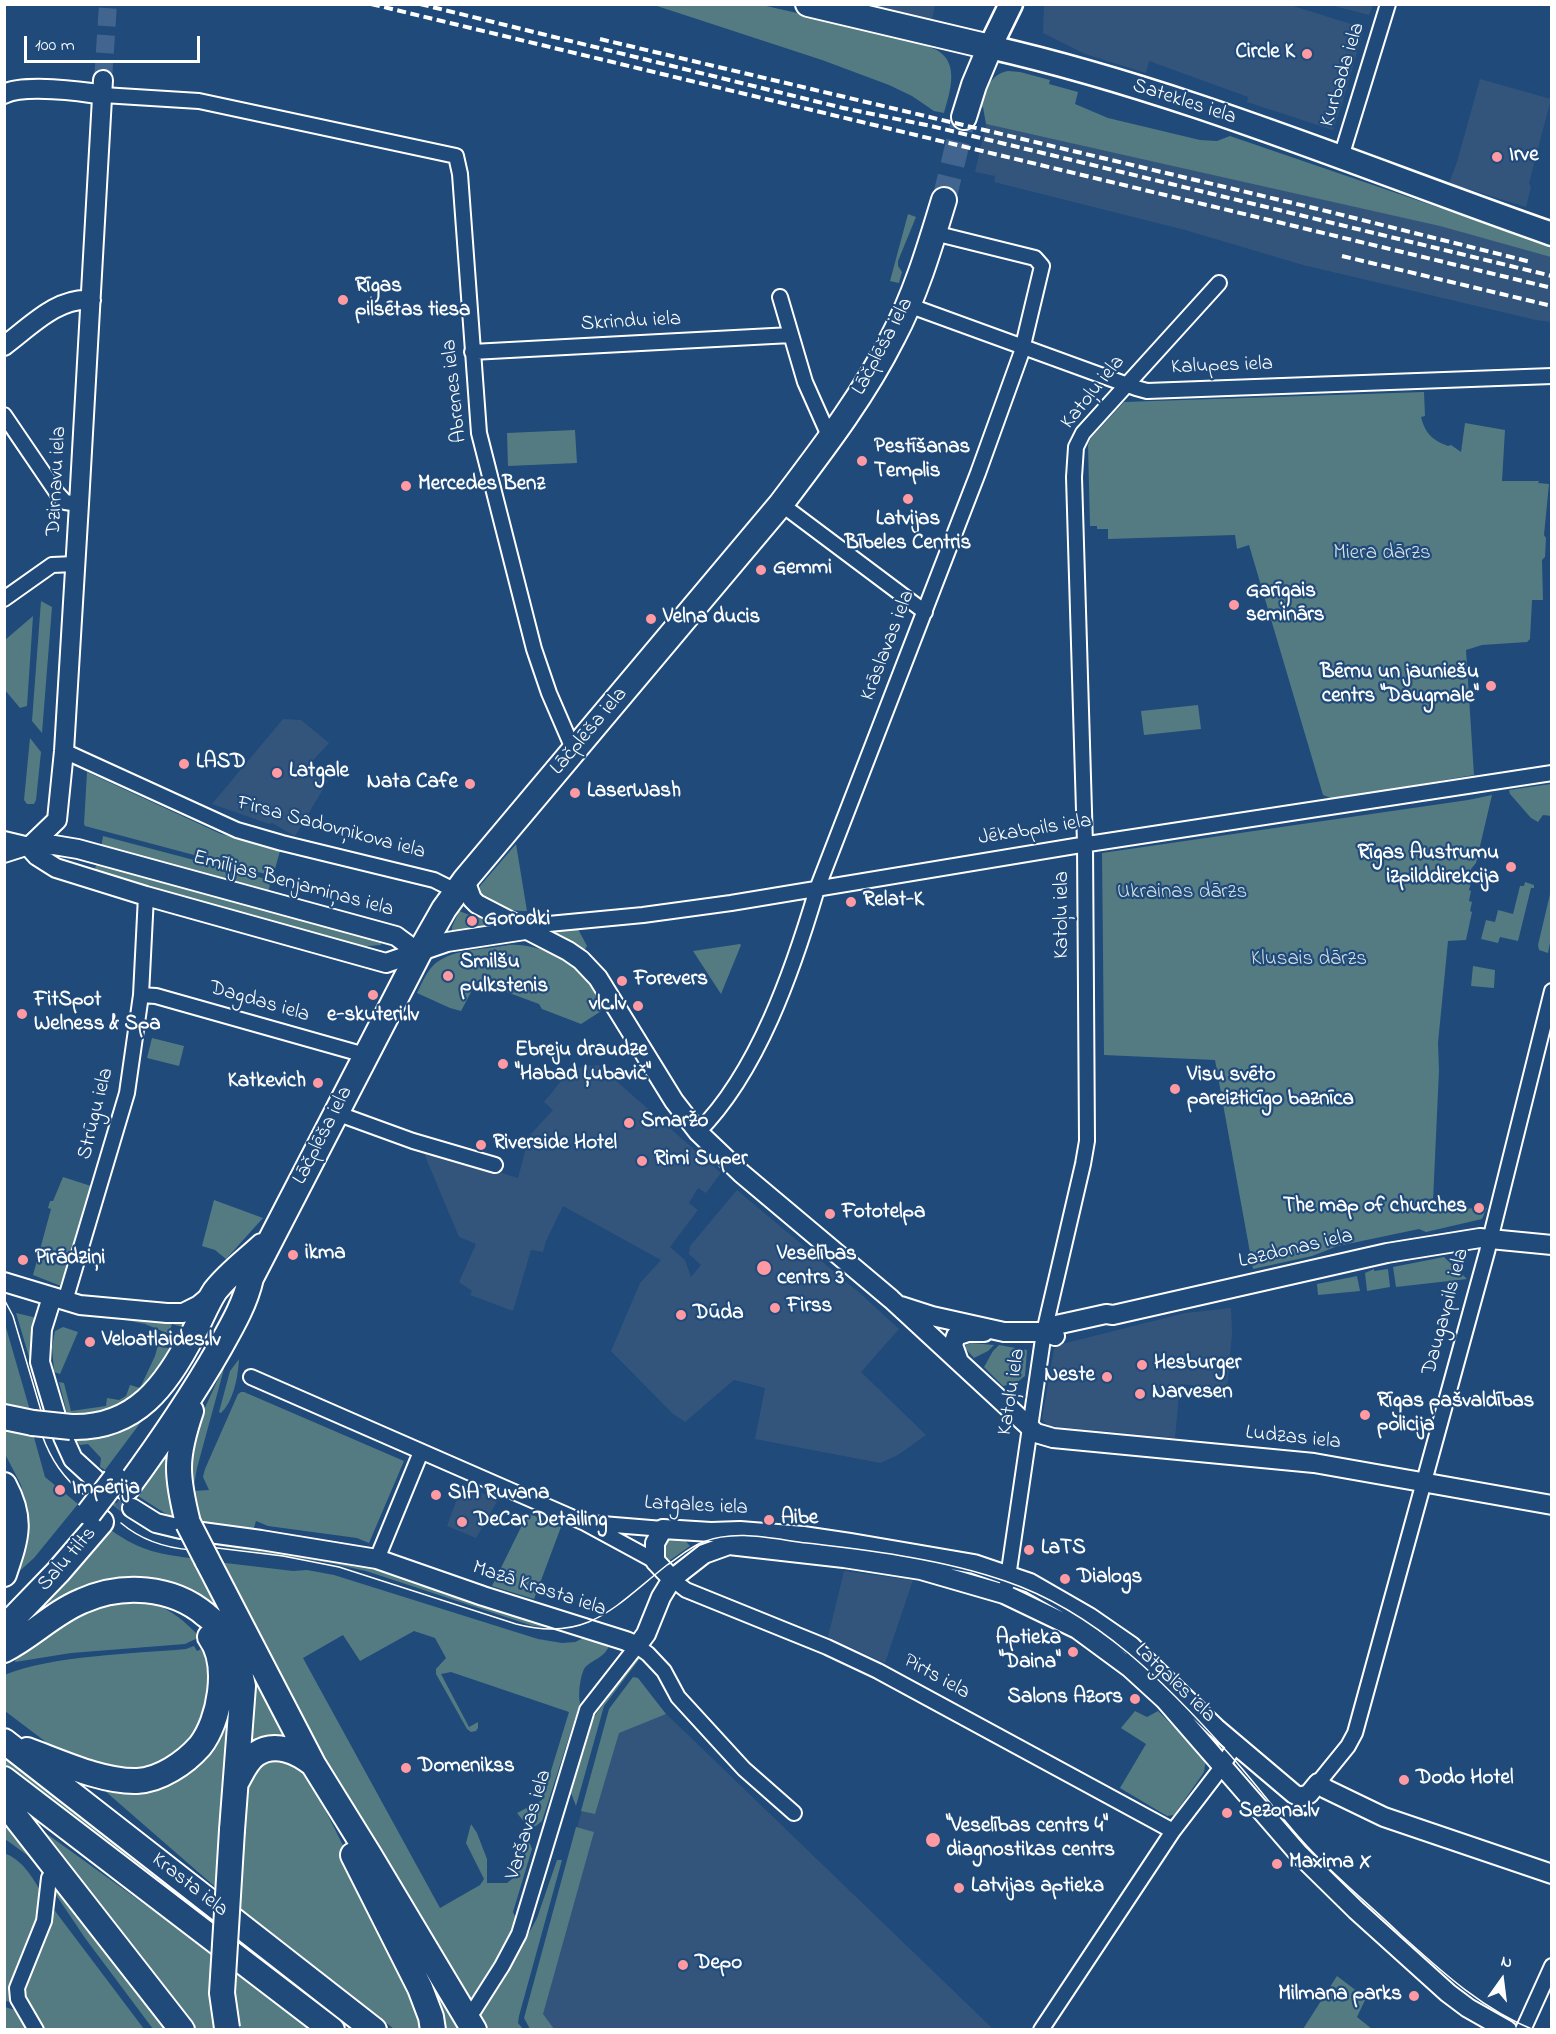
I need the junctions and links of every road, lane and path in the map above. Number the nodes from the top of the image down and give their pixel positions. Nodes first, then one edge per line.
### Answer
1 (808, 4) edge
2 (1011, 4) edge
3 (1388, 4) edge
4 (990, 47) junction
5 (103, 88) junction
6 (4, 94) edge
7 (964, 117) tunnel mouth
8 (1341, 157) junction
9 (944, 200) tunnel mouth
10 (934, 233) junction
11 (1551, 234) edge
12 (1219, 283) dead end
13 (780, 297) dead end
14 (91, 300) junction
15 (908, 305) junction
16 (791, 335) junction
17 (4, 346) edge
18 (1024, 347) junction
19 (472, 352) junction
20 (1551, 376) edge
21 (1127, 384) junction
22 (4, 415) edge
23 (830, 438) junction
24 (79, 504) junction
25 (781, 504) junction
26 (75, 564) junction
27 (4, 599) edge
28 (925, 612) junction
29 (64, 751) junction
30 (574, 751) junction
31 (1551, 772) edge
32 (4, 841) edge
33 (1085, 844) junction
34 (29, 847) junction
35 (4, 855) edge
36 (460, 885) junction
37 (817, 889) junction
38 (146, 896) junction
39 (525, 930) junction
40 (419, 953) junction
41 (1551, 991) edge
42 (141, 995) junction
43 (365, 1055) junction
44 (336, 1113) junction
45 (698, 1132) junction
46 (495, 1165) dead end
47 (273, 1237) junction
48 (1491, 1238) junction
49 (1551, 1245) edge
50 (251, 1278) junction
51 (4, 1282) edge
52 (58, 1299) junction
53 (899, 1306) junction
54 (189, 1323) junction
55 (1004, 1332) junction
56 (1044, 1332) junction
57 (181, 1359) junction
58 (958, 1359) junction
59 (203, 1377) junction
60 (251, 1377) dead end
61 (4, 1417) edge
62 (160, 1420) junction
63 (64, 1427) junction
64 (1029, 1427) junction
65 (421, 1452) junction
66 (4, 1467) edge
67 (1424, 1481) junction
68 (117, 1488) junction
69 (9, 1494) edge
70 (1551, 1505) edge
71 (95, 1517) junction
72 (585, 1522) junction
73 (190, 1528) junction
74 (663, 1529) junction
75 (377, 1559) junction
76 (655, 1561) junction
77 (4, 1574) edge
78 (1008, 1574) junction
79 (672, 1579) junction
80 (165, 1594) junction
81 (1005, 1594) junction
82 (4, 1605) edge
83 (4, 1628) edge
84 (637, 1646) junction
85 (4, 1650) edge
86 (7, 1742) edge
87 (1236, 1743) junction
88 (315, 1766) junction
89 (1222, 1767) junction
90 (4, 1779) edge
91 (1318, 1783) junction
92 (235, 1784) junction
93 (1300, 1797) joint
94 (4, 1802) edge
95 (794, 1813) dead end
96 (1173, 1831) junction
97 (55, 1868) junction
98 (1551, 1874) edge
99 (1551, 1966) edge
100 (468, 2021) edge
101 (227, 2029) edge
102 (36, 2030) edge
103 (182, 2030) edge
104 (332, 2030) edge
105 (374, 2030) edge
106 (433, 2030) edge
107 (1041, 2030) edge
108 (1507, 2030) edge
109 (1523, 2030) edge

1 - 4 highway, Satekles iela
2 - 4 main road
3 - 8 street, Kurbada iela
4 - 7 highway
4 - 8 main road, Satekles iela
5 - 6 street
5 - 14 street, Dzirnavu iela
5 - 19 street, Abrenes iela
8 - 11 main road, Satekles iela
9 - 10 highway, Lāčplēša iela
10 - 15 highway, Lāčplēša iela
10 - 18 street, Krāslavas iela
12 - 21 street, Katoļu iela
13 - 16 street
14 - 17 street
14 - 24 street, Dzirnavu iela
15 - 18 street, Kalupes iela
15 - 23 highway, Lāčplēša iela
16 - 19 street, Skrindu iela
16 - 23 street
18 - 21 street, Kalupes iela
18 - 28 street, Krāslavas iela
19 - 30 street, Abrenes iela
20 - 21 street, Kalupes iela
21 - 33 street, Katoļu iela
22 - 24 street
23 - 25 highway, Lāčplēša iela
24 - 26 street, Dzirnavu iela
25 - 28 street
25 - 30 highway, Lāčplēša iela
26 - 27 street
26 - 29 street, Dzirnavu iela
28 - 37 street, Krāslavas iela
29 - 34 street, Dzirnavu iela
29 - 36 street, Firsa Sadovņikova iela
30 - 36 highway, Lāčplēša iela
31 - 33 street, Jēkabpils iela
32 - 34 street, Emīlijas Benjamiņas iela
33 - 37 street, Jēkabpils iela
33 - 56 street, Katoļu iela
34 - 35 street, Dzirnavu iela
34 - 38 street, Emīlijas Benjamiņas iela
34 - 40 street, Emīlijas Benjamiņas iela
36 - 39 street
36 - 40 highway, Lāčplēša iela
37 - 39 street, Jēkabpils iela
37 - 45 street, Krāslavas iela
38 - 40 street, Emīlijas Benjamiņas iela
38 - 42 street, Strūgu iela
39 - 40 street
39 - 45 street
40 - 43 highway, Lāčplēša iela
41 - 48 street, Daugavpils iela
42 - 43 street, Dagdas iela
42 - 52 street, Strūgu iela
43 - 44 highway, Lāčplēša iela
44 - 46 street
44 - 47 highway, Lāčplēša iela
45 - 53 street
47 - 50 highway, Lāčplēša iela
47 - 54 highway
48 - 49 street, Lazdonas iela
48 - 56 street, Lazdonas iela
48 - 67 street, Daugavpils iela
50 - 59 highway, Lāčplēša iela
50 - 62 highway, Lāčplēša iela
51 - 52 street
52 - 54 street
52 - 63 street, Mazā Krasta iela
53 - 55 street
53 - 58 street
54 - 57 highway
55 - 56 street
55 - 58 street
56 - 64 street, Katoļu iela
57 - 62 highway
57 - 63 highway
58 - 64 street
59 - 68 highway, Lāčplēša iela
59 - 73 highway
60 - 65 street, Latgales iela
61 - 63 highway, bridge
62 - 68 highway, Lāčplēša iela
63 - 68 street, Mazā Krasta iela
64 - 67 street, Ludzas iela
64 - 78 street, Katoļu iela
65 - 72 street, Latgales iela
65 - 75 street
66 - 69 highway
67 - 70 street, Ludzas iela
67 - 91 street, Daugavpils iela
68 - 71 highway, Salu tilts
68 - 73 street, Mazā Krasta iela
69 - 77 highway
71 - 82 highway, Salu tilts
71 - 83 highway, Salu tilts
72 - 74 street, Latgales iela
72 - 76 street, Latgales iela
73 - 75 street, Mazā Krasta iela
73 - 88 highway, bridge
74 - 76 street
74 - 78 street, Latgales iela
75 - 84 street, Mazā Krasta iela
76 - 79 street, Latgales iela
78 - 81 street, Katoļu iela
78 - 87 street, Latgales iela
79 - 81 street, Latgales iela
79 - 84 street
79 - 96 street, Pirts iela
80 - 85 highway
80 - 86 highway
80 - 92 highway
81 - 89 street, Latgales iela
84 - 95 street, Mazā Krasta iela
84 - 100 street, Varšavas iela
86 - 105 highway, Krasta iela
87 - 89 street
87 - 93 street, Latgales iela
88 - 92 highway
88 - 100 highway
88 - 106 highway
89 - 96 street
89 - 108 street, Latgales iela
90 - 104 highway, Krasta iela
91 - 93 street, Daugavpils iela
91 - 98 street
92 - 101 highway, bridge
94 - 97 highway
96 - 107 street
97 - 102 street
97 - 103 highway
99 - 109 street

